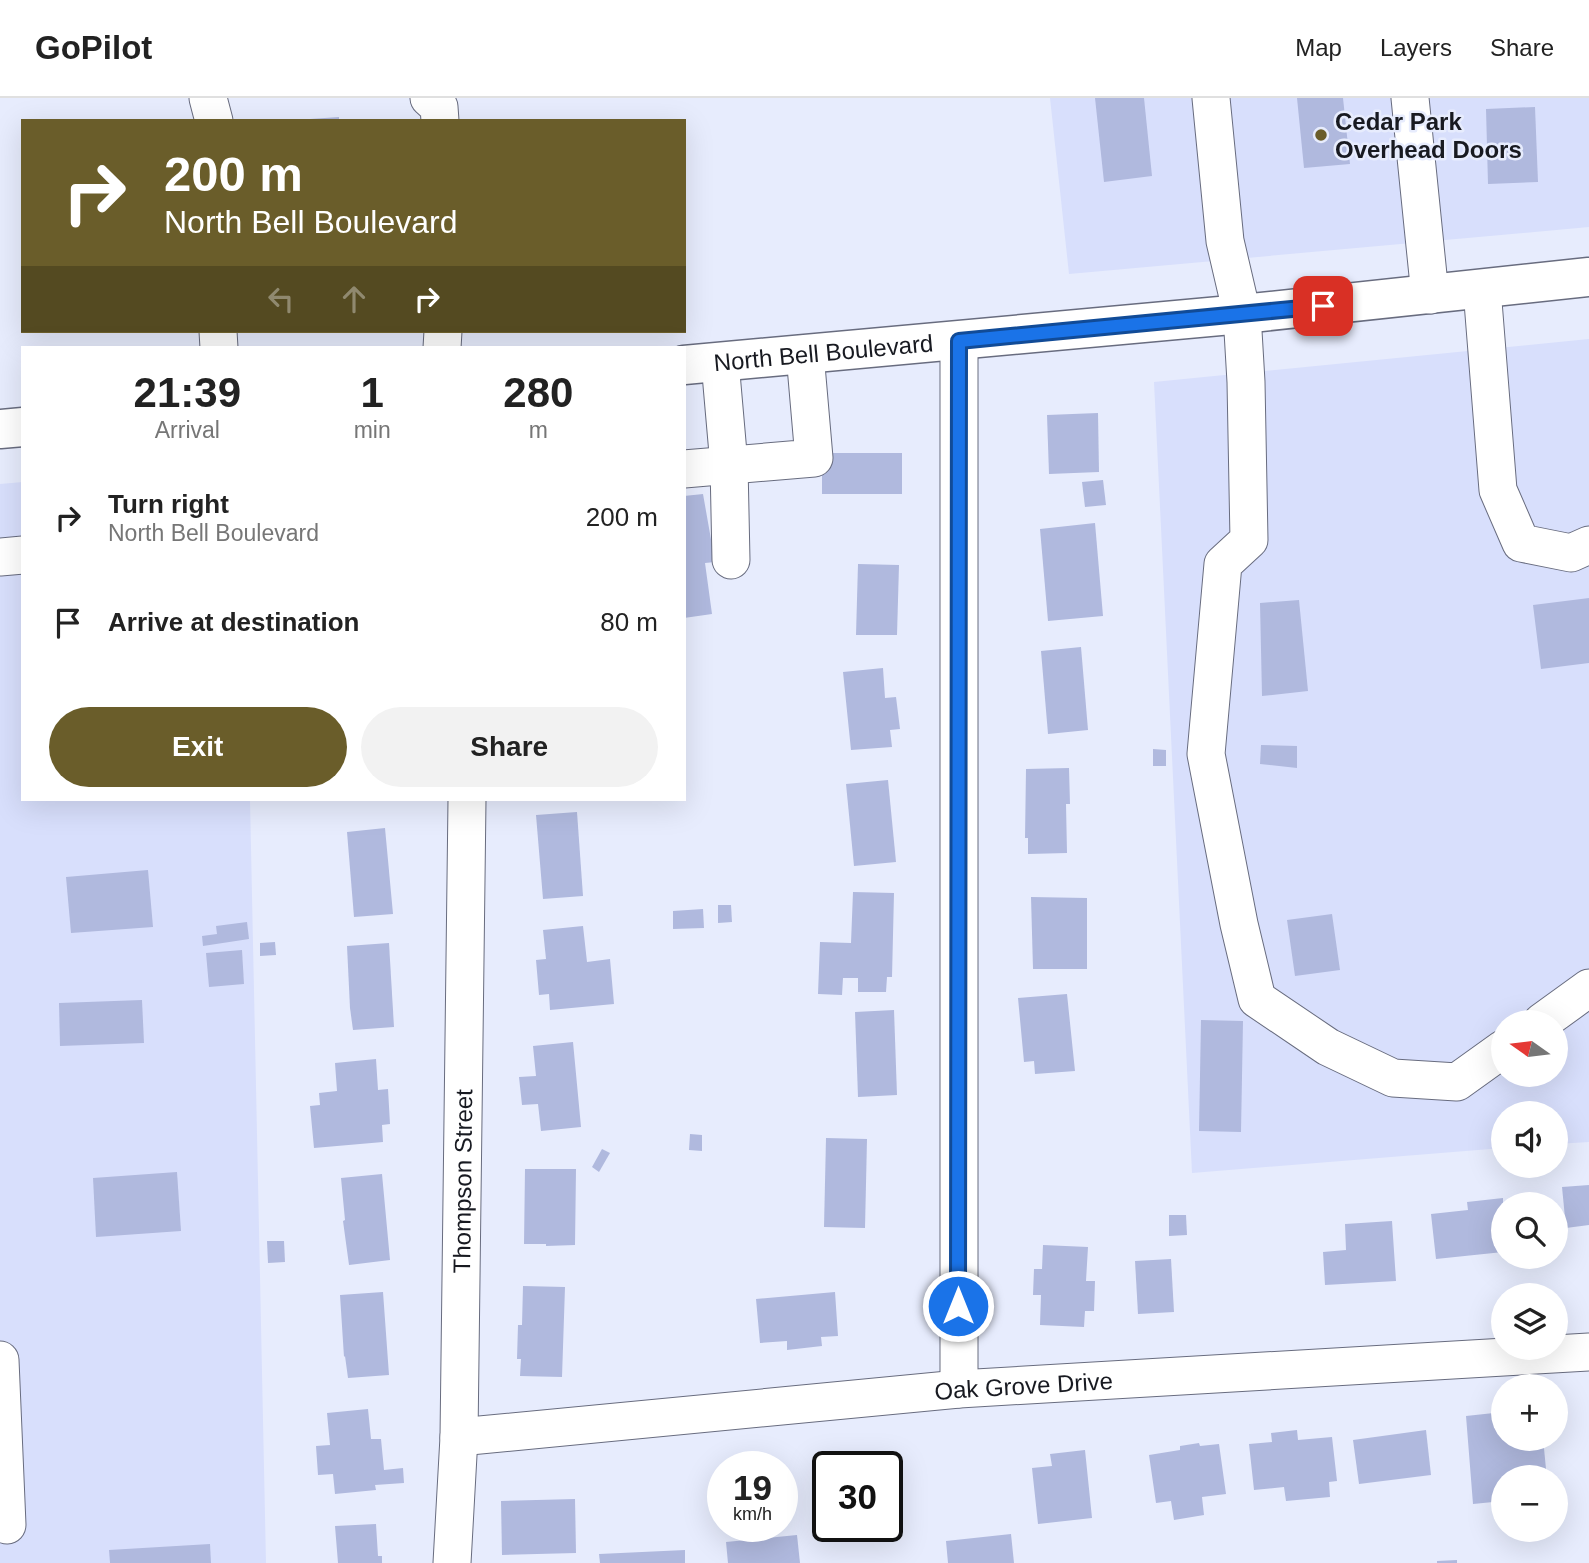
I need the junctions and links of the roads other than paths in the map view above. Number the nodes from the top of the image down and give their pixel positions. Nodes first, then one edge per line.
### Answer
1 (208, 98) edge
2 (429, 98) edge
3 (1212, 98) edge
4 (1410, 98) edge
5 (214, 119) edge
6 (440, 119) edge
7 (1589, 277) edge
8 (1482, 289) junction
9 (1430, 295) junction
10 (1242, 314) junction
11 (959, 341) junction
12 (805, 354) junction
13 (702, 363) edge
14 (21, 427) edge
15 (0, 429) edge
16 (729, 465) junction
17 (686, 469) edge
18 (1589, 545) edge
19 (21, 555) edge
20 (0, 557) edge
21 (731, 560) dead end
22 (467, 801) edge
23 (1589, 988) edge
24 (1559, 1010) edge
25 (1491, 1058) edge
26 (1589, 1352) edge
27 (0, 1360) edge
28 (958, 1388) junction
29 (459, 1437) junction
30 (7, 1525) dead end
31 (452, 1563) edge

1 - 5 street
2 - 6 street
3 - 10 street
4 - 9 street
7 - 8 main road, North Bell Boulevard
8 - 9 main road, North Bell Boulevard
8 - 18 street
9 - 10 main road, North Bell Boulevard
10 - 11 main road, North Bell Boulevard
10 - 25 street
11 - 12 main road, North Bell Boulevard
11 - 28 street
12 - 13 main road, North Bell Boulevard
12 - 16 street
13 - 16 street
14 - 15 main road
16 - 17 street
16 - 21 street
19 - 20 street
22 - 29 street, Thompson Street
23 - 24 street
26 - 28 street, Oak Grove Drive
27 - 30 street
28 - 29 street, Oak Grove Drive
29 - 31 street, Thompson Street

